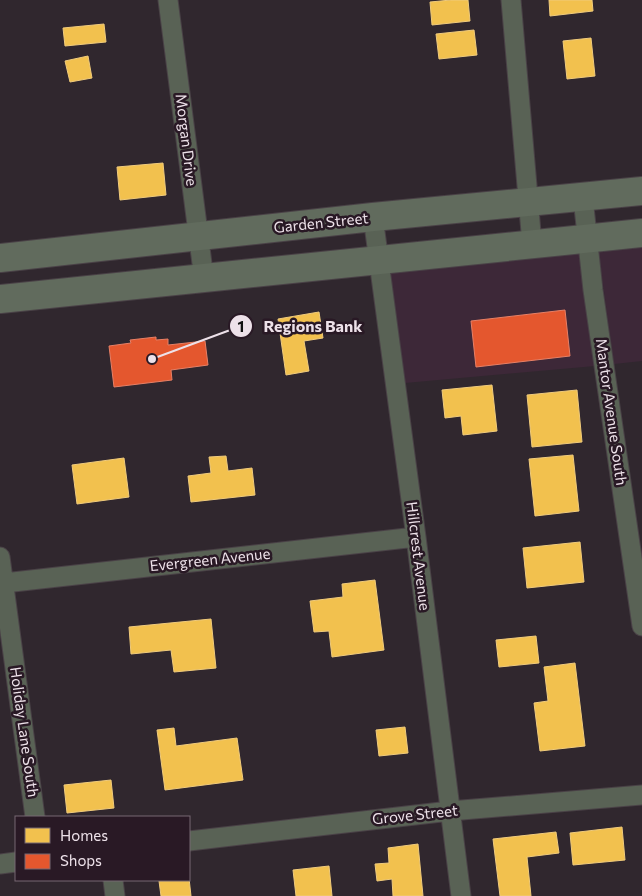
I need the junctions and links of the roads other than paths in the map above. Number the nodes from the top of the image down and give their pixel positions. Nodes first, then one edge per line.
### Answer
1 (168, 0) edge
2 (511, 0) edge
3 (642, 192) edge
4 (583, 198) junction
5 (529, 203) junction
6 (373, 217) junction
7 (642, 233) edge
8 (198, 237) junction
9 (587, 239) junction
10 (532, 244) junction
11 (0, 258) edge
12 (379, 261) junction
13 (204, 279) junction
14 (0, 299) edge
15 (416, 537) junction
16 (0, 557) edge
17 (4, 583) junction
18 (642, 626) edge
19 (642, 795) edge
20 (450, 811) junction
21 (35, 816) edge
22 (190, 841) edge
23 (15, 862) edge
24 (0, 864) edge
25 (113, 881) edge
26 (115, 896) edge
27 (462, 896) edge

1 - 8 street, Morgan Drive
2 - 5 street
3 - 4 main road, Garden Street
4 - 5 main road, Garden Street
4 - 9 street, Mantor Avenue South
5 - 6 main road, Garden Street
5 - 10 street
6 - 8 main road, Garden Street
6 - 12 street, Hillcrest Avenue
7 - 9 main road
8 - 11 main road, Garden Street
8 - 13 street, Morgan Drive
9 - 10 main road
9 - 18 street, Mantor Avenue South
10 - 12 main road
12 - 13 main road
12 - 15 street, Hillcrest Avenue
13 - 14 main road
15 - 17 street, Evergreen Avenue
15 - 20 street, Hillcrest Avenue
16 - 17 street, Holiday Lane South
17 - 21 street, Holiday Lane South
19 - 20 street, Grove Street
20 - 22 street, Grove Street
20 - 27 street, Hillcrest Avenue
23 - 24 street
25 - 26 street

